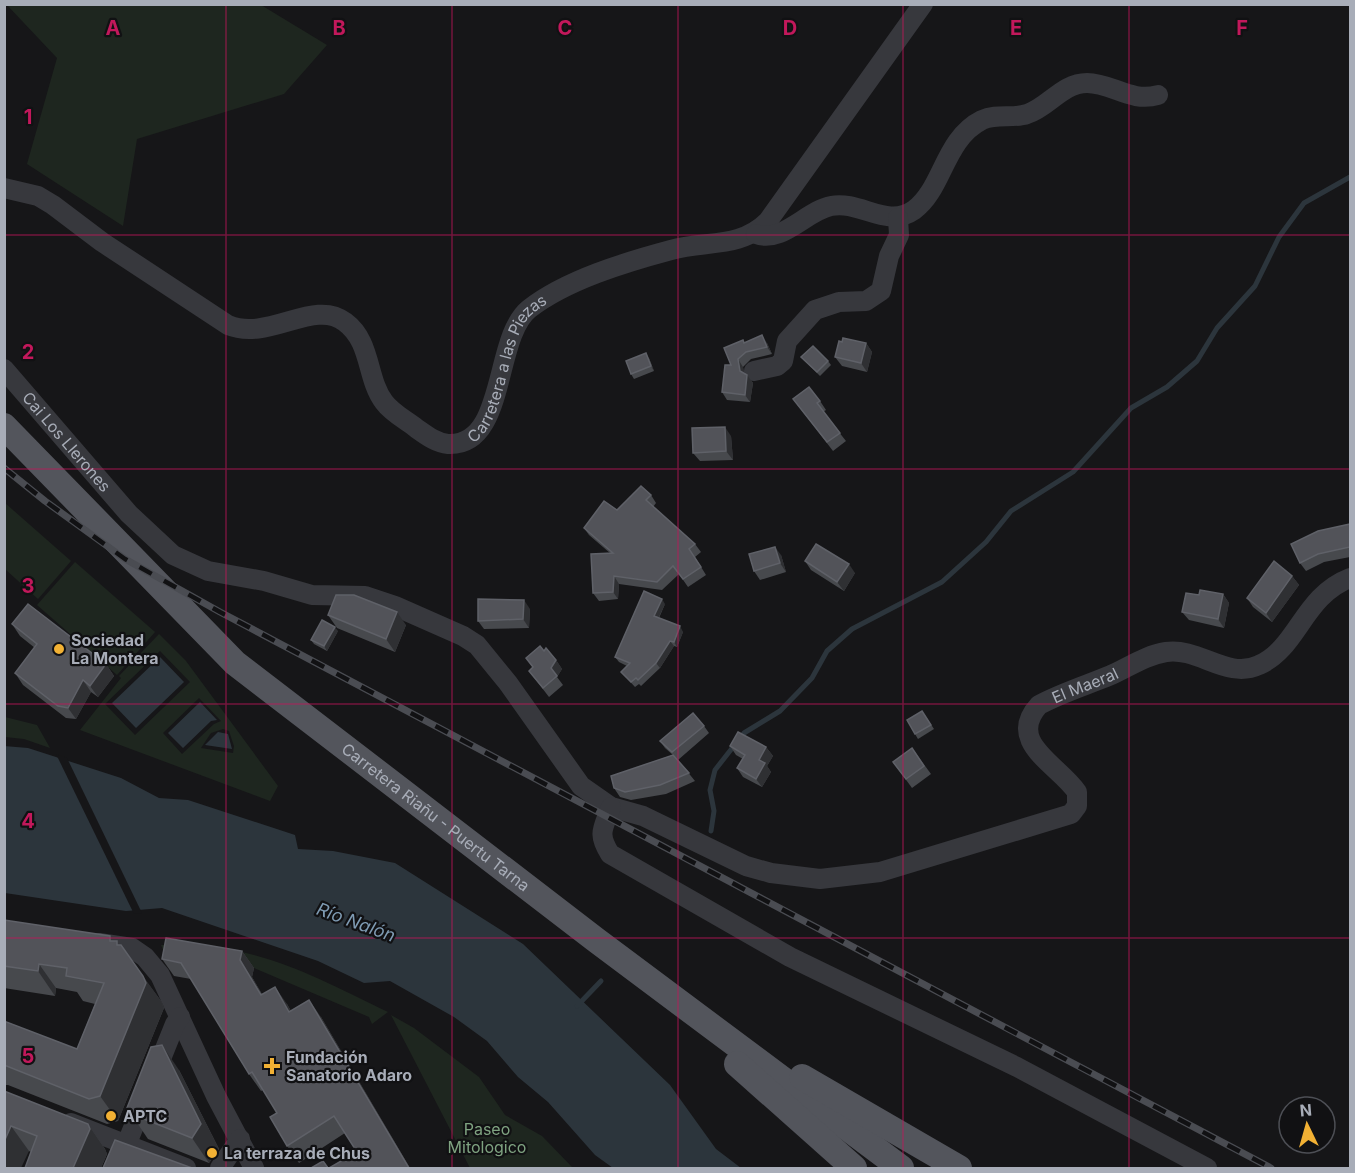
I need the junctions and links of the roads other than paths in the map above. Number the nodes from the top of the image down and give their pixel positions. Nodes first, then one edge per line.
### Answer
1 (923, 4) edge
2 (1158, 95) dead end
3 (4, 188) edge
4 (898, 218) junction
5 (756, 234) junction
6 (4, 369) edge
7 (754, 371) dead end
8 (4, 426) edge
9 (1350, 578) edge
10 (611, 807) junction
11 (880, 872) joint
12 (85, 941) edge
13 (674, 998) junction
14 (180, 1017) junction
15 (725, 1037) junction
16 (49, 1114) edge
17 (240, 1139) junction
18 (126, 1146) junction
19 (117, 1168) edge
20 (186, 1168) edge
21 (220, 1168) edge
22 (254, 1168) edge
23 (854, 1168) edge
24 (902, 1168) edge
25 (959, 1168) edge
26 (1207, 1168) edge

1 - 5 street
2 - 4 street
3 - 5 street, Carretera a las Piezas
4 - 5 street, Carretera a las Piezas
4 - 7 street
6 - 10 street, Cai Los Llerones
8 - 13 main road, Carretera Riañu - Puertu Tarna
9 - 11 street, El Maeral
10 - 11 street, Cai Los Llerones
10 - 26 street
12 - 14 street
13 - 15 main road, Carretera Riañu - Puertu Tarna
13 - 23 main road
14 - 17 street
14 - 18 street
15 - 24 main road, Carretera Riañu - Puertu Tarna
15 - 25 main road
16 - 18 street
17 - 21 street
17 - 22 street
18 - 19 street
18 - 20 street

